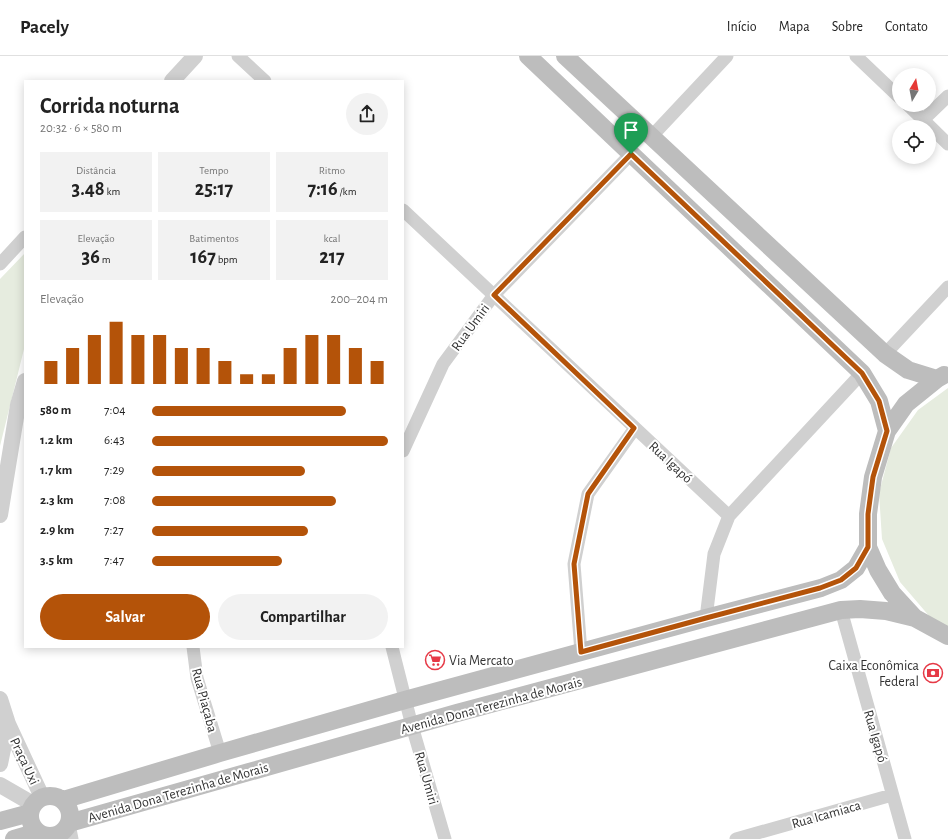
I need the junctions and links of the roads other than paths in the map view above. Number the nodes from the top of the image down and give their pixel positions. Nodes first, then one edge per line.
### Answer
1 (195, 56) edge
2 (238, 56) edge
3 (528, 56) edge
4 (564, 56) edge
5 (727, 56) edge
6 (856, 56) edge
7 (173, 80) edge
8 (264, 80) edge
9 (892, 90) edge
10 (948, 96) edge
11 (915, 112) edge
12 (923, 120) joint
13 (936, 132) edge
14 (651, 137) junction
15 (948, 144) edge
16 (631, 154) junction
17 (404, 211) edge
18 (24, 238) edge
19 (0, 264) edge
20 (948, 287) edge
21 (494, 295) junction
22 (884, 354) junction
23 (862, 373) junction
24 (942, 376) edge
25 (24, 385) edge
26 (634, 428) junction
27 (887, 431) junction
28 (404, 449) edge
29 (0, 515) edge
30 (729, 516) junction
31 (868, 547) junction
32 (841, 610) junction
33 (706, 618) junction
34 (914, 618) junction
35 (948, 636) edge
36 (192, 648) edge
37 (392, 648) edge
38 (581, 652) junction
39 (0, 699) edge
40 (405, 700) junction
41 (8, 724) junction
42 (412, 726) junction
43 (220, 753) junction
44 (0, 764) edge
45 (0, 785) edge
46 (892, 795) junction
47 (63, 800) junction
48 (35, 805) junction
49 (0, 821) edge
50 (70, 828) edge
51 (46, 836) edge
52 (14, 839) edge
53 (445, 839) edge
54 (736, 839) edge
55 (905, 839) edge

1 - 7 street
2 - 8 street
3 - 16 main road
4 - 14 main road
5 - 14 street
6 - 9 street
10 - 12 street
11 - 12 street
13 - 15 street
14 - 22 main road
16 - 21 street, Rua Umiri
16 - 23 main road
17 - 21 street, Rua Igapó
18 - 19 street
20 - 22 street
21 - 26 street, Rua Igapó
21 - 28 street, Rua Umiri
22 - 24 main road
23 - 27 main road
23 - 30 street
24 - 27 main road
25 - 29 street
26 - 30 street, Rua Igapó
26 - 38 street
27 - 31 main road
30 - 33 street
31 - 33 main road, Avenida Dona Terezinha de Morais
31 - 34 main road
32 - 34 main road, Avenida Dona Terezinha de Morais
32 - 42 main road, Avenida Dona Terezinha de Morais
32 - 46 street, Rua Igapó
33 - 38 main road, Avenida Dona Terezinha de Morais
34 - 35 main road
36 - 43 street, Rua Piaçaba
37 - 40 street, Rua Umiri
38 - 40 main road, Avenida Dona Terezinha de Morais
39 - 41 street, Praça Uxi
40 - 42 street, Rua Umiri
40 - 43 main road, Avenida Dona Terezinha de Morais
41 - 44 street, Praça Uxi
41 - 48 street, Praça Uxi
42 - 50 main road, Avenida Dona Terezinha de Morais
42 - 53 street, Rua Umiri
43 - 47 main road, Avenida Dona Terezinha de Morais
45 - 48 street
46 - 54 street, Rua Icamiaca
46 - 55 street, Rua Igapó
47 - 48 main road
47 - 50 main road
48 - 49 main road
48 - 51 main road
50 - 51 main road
51 - 52 main road

